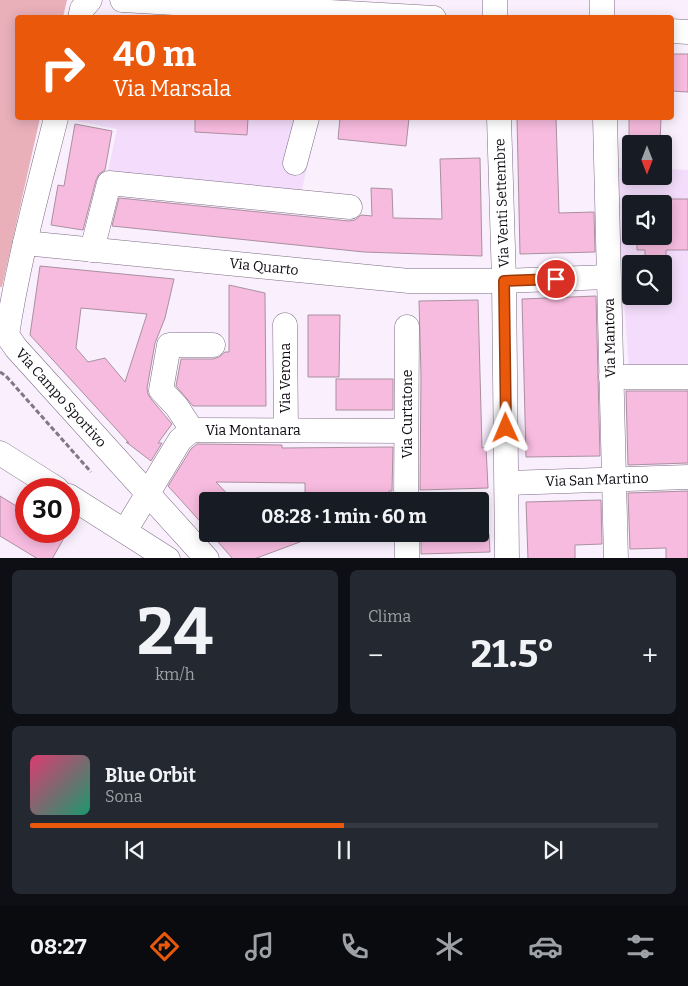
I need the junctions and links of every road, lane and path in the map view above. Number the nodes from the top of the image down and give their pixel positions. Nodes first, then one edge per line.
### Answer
1 (90, 0) edge
2 (122, 0) edge
3 (495, 0) edge
4 (602, 0) edge
5 (81, 15) edge
6 (332, 15) edge
7 (495, 15) edge
8 (602, 15) edge
9 (674, 31) edge
10 (688, 32) edge
11 (56, 120) edge
12 (306, 120) edge
13 (499, 120) edge
14 (604, 120) edge
15 (295, 163) dead end
16 (350, 207) dead end
17 (25, 243) junction
18 (92, 250) junction
19 (608, 277) junction
20 (504, 281) junction
21 (285, 325) dead end
22 (407, 326) dead end
23 (213, 345) dead end
24 (0, 372) edge
25 (611, 377) junction
26 (688, 377) edge
27 (192, 430) junction
28 (286, 430) junction
29 (406, 431) junction
30 (0, 453) edge
31 (91, 472) dead end
32 (688, 477) edge
33 (39, 478) edge
34 (614, 479) junction
35 (507, 483) junction
36 (406, 492) edge
37 (148, 494) junction
38 (80, 503) edge
39 (125, 531) junction
40 (406, 542) edge
41 (168, 558) edge
42 (207, 558) edge
43 (407, 558) edge
44 (507, 558) edge
45 (616, 558) edge

1 - 5 street
2 - 6 street
3 - 7 street
4 - 8 street
9 - 10 street
11 - 17 street, Via Campo Sportivo
12 - 15 street
13 - 20 street, Via Venti Settembre
14 - 19 street, Via Mantova
16 - 18 street
17 - 18 street, Via Quarto
17 - 37 street, Via Campo Sportivo
18 - 20 street, Via Quarto
19 - 20 street, Via Quarto
19 - 25 street, Via Mantova
20 - 35 street, Via Venti Settembre
21 - 28 street, Via Verona
22 - 29 street, Via Curtatone
23 - 27 street
24 - 31 path
25 - 26 street
25 - 34 street, Via Mantova
27 - 28 street, Via Montanara
27 - 37 street, Via Montanara
28 - 29 street, Via Montanara
29 - 36 street, Via Curtatone
30 - 33 street
32 - 34 street, Via San Martino
34 - 35 street, Via San Martino
34 - 45 street, Via Mantova
35 - 44 street, Via Venti Settembre
37 - 39 street, Via Montanara
37 - 42 street, Via Campo Sportivo
38 - 39 street
39 - 41 street
40 - 43 street

